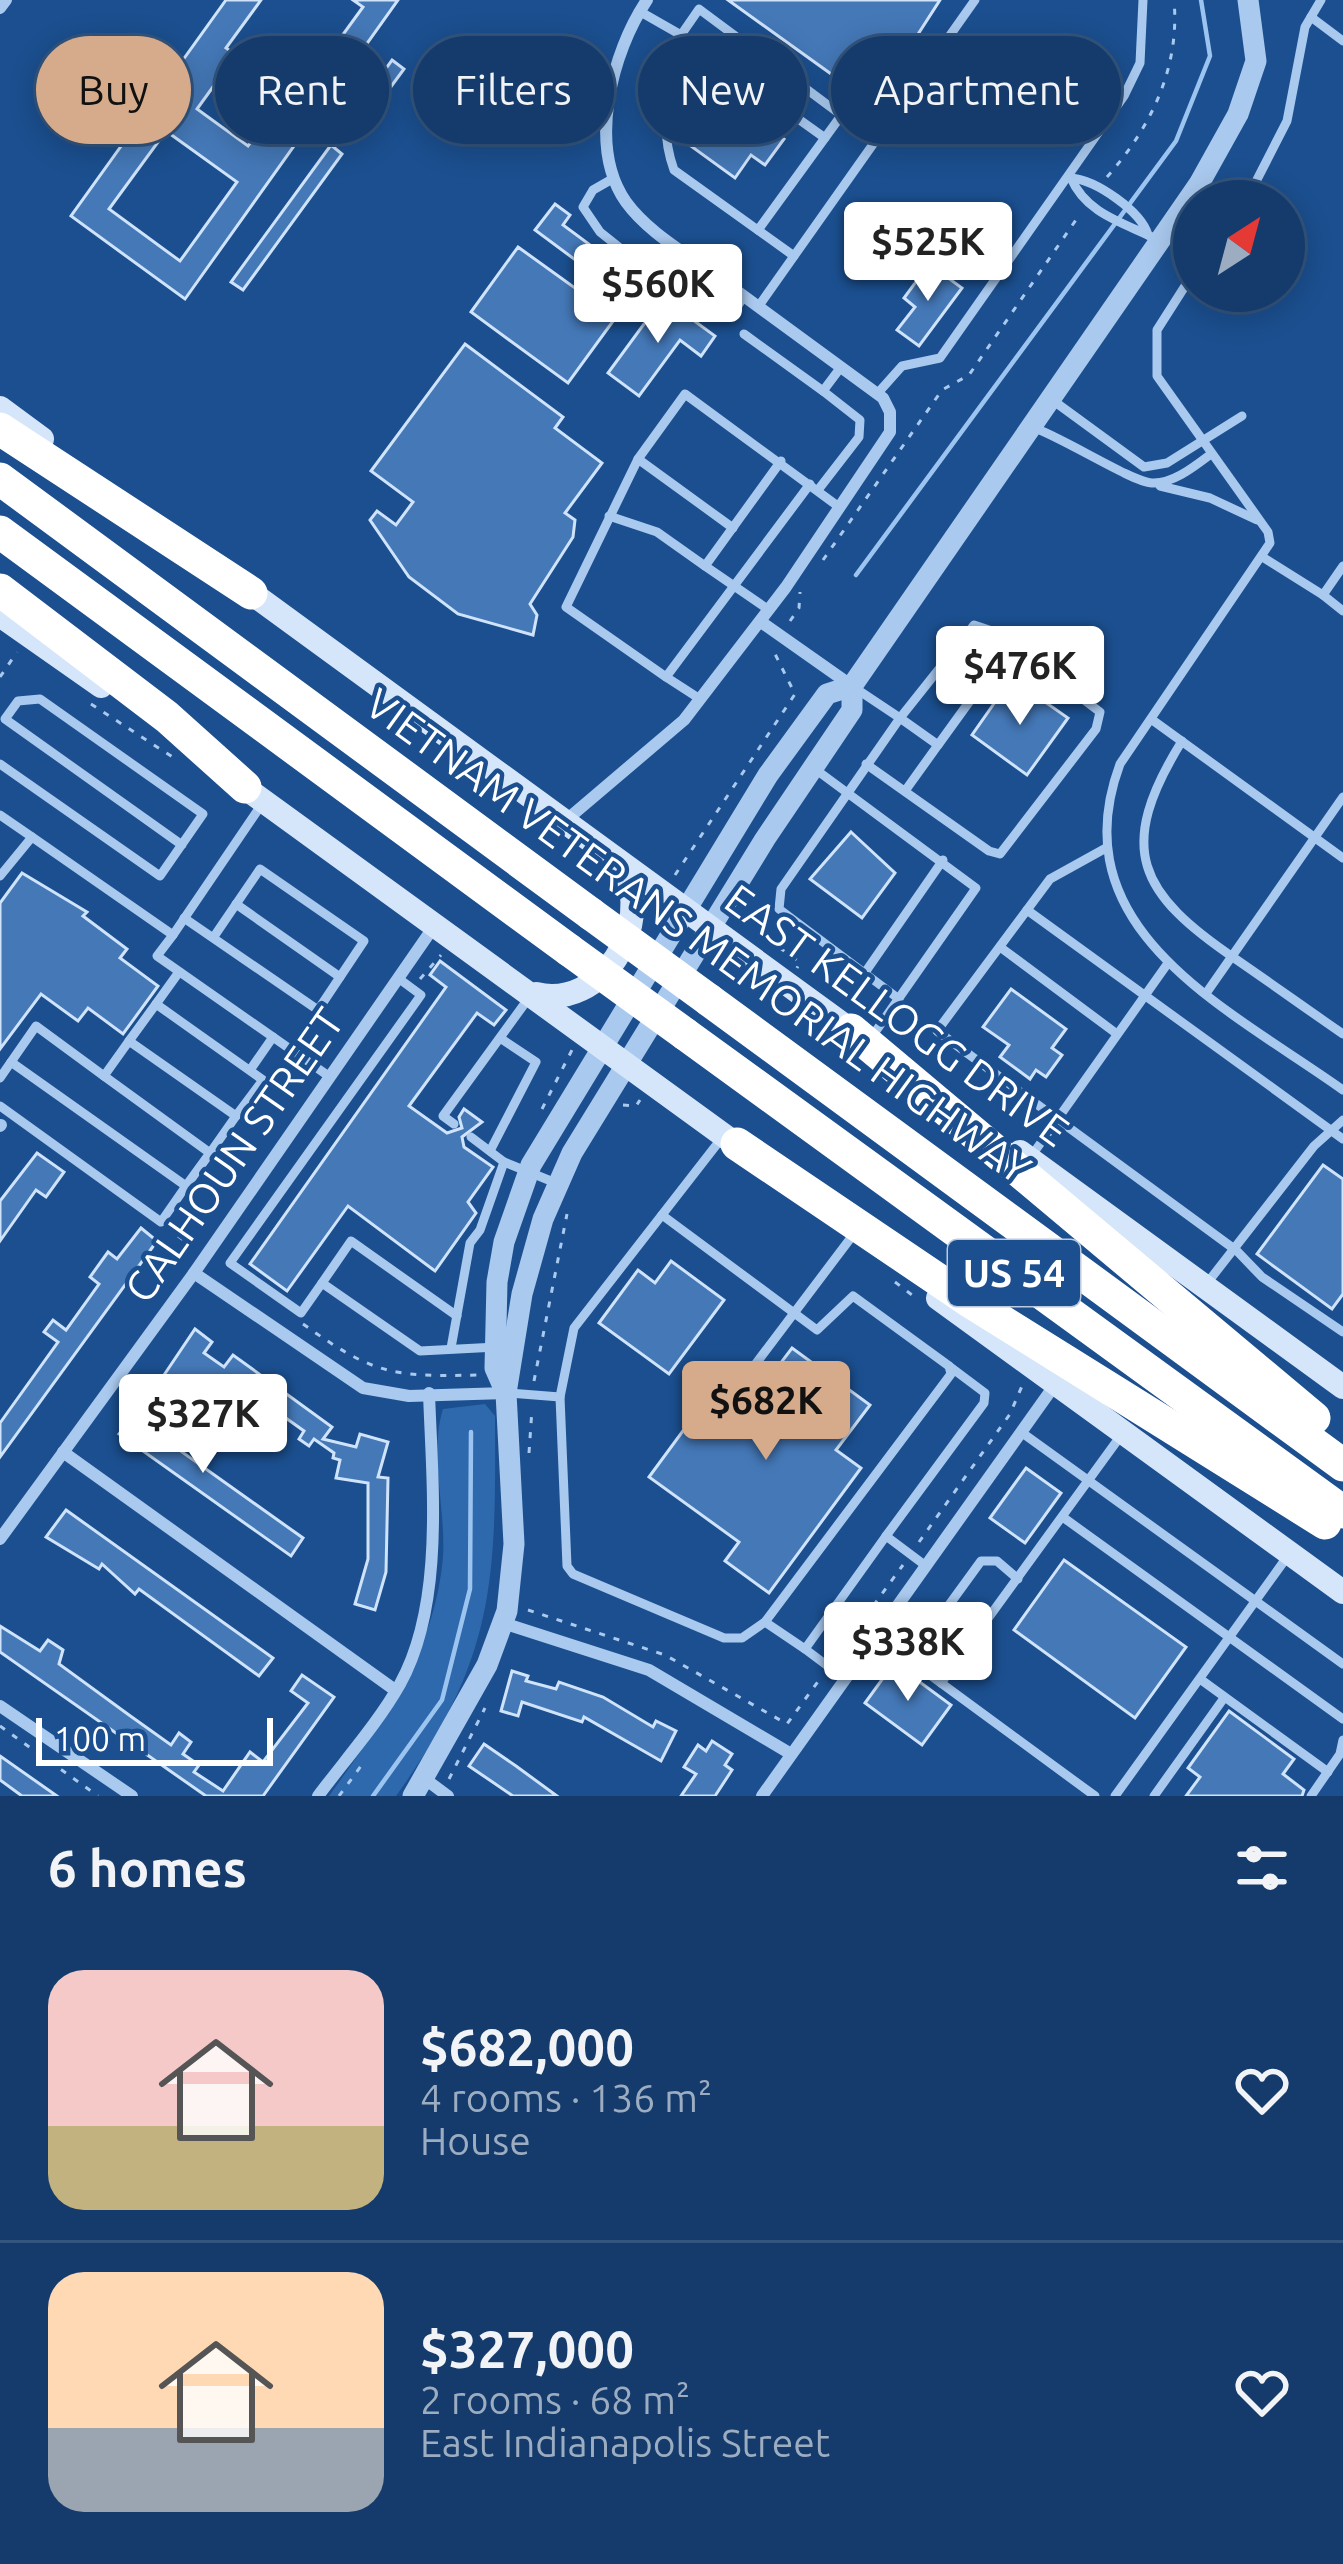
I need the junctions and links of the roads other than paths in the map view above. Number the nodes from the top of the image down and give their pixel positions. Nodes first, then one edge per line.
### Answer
1 (6, 0) edge
2 (975, 0) edge
3 (1142, 0) edge
4 (1248, 0) edge
5 (1321, 0) edge
6 (643, 6) edge
7 (0, 8) edge
8 (1311, 17) junction
9 (681, 35) junction
10 (950, 36) edge
11 (1343, 40) edge
12 (831, 104) edge
13 (831, 129) edge
14 (824, 138) junction
15 (874, 144) edge
16 (614, 178) junction
17 (1071, 178) junction
18 (1257, 180) edge
19 (758, 230) junction
20 (1148, 234) junction
21 (678, 248) junction
22 (794, 256) junction
23 (660, 274) junction
24 (744, 296) junction
25 (1173, 305) edge
26 (758, 307) junction
27 (744, 334) dead end
28 (841, 367) junction
29 (823, 391) junction
30 (877, 394) junction
31 (1051, 399) junction
32 (0, 408) edge
33 (1242, 416) dead end
34 (1032, 427) junction
35 (0, 428) edge
36 (1201, 441) junction
37 (1211, 454) junction
38 (638, 459) junction
39 (781, 461) junction
40 (0, 479) edge
41 (1149, 484) junction
42 (814, 487) junction
43 (839, 507) junction
44 (609, 517) junction
45 (1262, 523) junction
46 (733, 528) junction
47 (0, 532) edge
48 (1264, 558) junction
49 (705, 566) junction
50 (1343, 566) edge
51 (732, 584) junction
52 (250, 593) junction
53 (1323, 596) junction
54 (1343, 611) edge
55 (2, 615) edge
56 (765, 616) junction
57 (1011, 644) junction
58 (666, 677) junction
59 (852, 686) junction
60 (700, 699) junction
61 (900, 718) junction
62 (1151, 719) junction
63 (3, 723) edge
64 (1182, 741) junction
65 (938, 745) junction
66 (0, 764) edge
67 (866, 764) junction
68 (813, 768) junction
69 (847, 791) junction
70 (905, 791) junction
71 (255, 794) junction
72 (1343, 796) edge
73 (0, 815) edge
74 (562, 823) junction
75 (32, 837) junction
76 (1315, 837) junction
77 (182, 844) junction
78 (1106, 848) junction
79 (1343, 858) edge
80 (943, 860) junction
81 (620, 864) junction
82 (0, 876) edge
83 (236, 904) junction
84 (1027, 910) junction
85 (687, 911) junction
86 (184, 918) junction
87 (436, 924) junction
88 (711, 928) junction
89 (173, 934) junction
90 (213, 938) junction
91 (1000, 947) junction
92 (1232, 957) junction
93 (1168, 963) junction
94 (179, 972) junction
95 (864, 974) junction
96 (340, 977) junction
97 (398, 978) junction
98 (1207, 992) junction
99 (530, 993) junction
100 (1145, 994) junction
101 (899, 999) junction
102 (156, 1004) junction
103 (1117, 1034) junction
104 (1343, 1034) edge
105 (859, 1036) junction
106 (273, 1037) junction
107 (500, 1038) junction
108 (129, 1041) junction
109 (601, 1045) junction
110 (11, 1062) junction
111 (628, 1064) junction
112 (250, 1070) junction
113 (104, 1076) junction
114 (0, 1078) edge
115 (326, 1083) junction
116 (1343, 1090) edge
117 (344, 1104) junction
118 (0, 1106) edge
119 (236, 1117) junction
120 (1058, 1118) junction
121 (1343, 1120) edge
122 (454, 1124) dead end
123 (1338, 1136) edge
124 (471, 1137) dead end
125 (730, 1139) junction
126 (490, 1151) junction
127 (210, 1153) junction
128 (504, 1162) junction
129 (1025, 1166) junction
130 (529, 1172) junction
131 (186, 1186) junction
132 (566, 1190) junction
133 (662, 1215) junction
134 (230, 1221) junction
135 (857, 1230) junction
136 (250, 1234) junction
137 (1237, 1251) junction
138 (194, 1273) junction
139 (322, 1283) junction
140 (1204, 1286) junction
141 (794, 1313) junction
142 (457, 1316) junction
143 (1343, 1332) edge
144 (504, 1346) junction
145 (451, 1348) junction
146 (950, 1366) junction
147 (751, 1370) dead end
148 (1054, 1386) junction
149 (1343, 1387) edge
150 (429, 1393) junction
151 (506, 1393) junction
152 (560, 1396) junction
153 (1022, 1432) junction
154 (1122, 1434) junction
155 (1343, 1442) edge
156 (63, 1451) junction
157 (1343, 1465) edge
158 (1091, 1481) junction
159 (1343, 1512) edge
160 (1064, 1517) junction
161 (1343, 1534) edge
162 (886, 1536) junction
163 (0, 1540) edge
164 (1290, 1554) junction
165 (926, 1566) junction
166 (1018, 1579) junction
167 (1343, 1592) edge
168 (1257, 1600) junction
169 (765, 1622) junction
170 (508, 1625) junction
171 (877, 1636) junction
172 (1228, 1639) junction
173 (805, 1649) junction
174 (910, 1660) junction
175 (1343, 1664) edge
176 (845, 1679) junction
177 (1200, 1679) junction
178 (941, 1683) junction
179 (395, 1690) junction
180 (1224, 1698) junction
181 (0, 1706) edge
182 (1343, 1719) edge
183 (1343, 1740) edge
184 (790, 1754) junction
185 (1328, 1772) junction
186 (432, 1791) edge
187 (132, 1796) edge
188 (318, 1796) edge
189 (762, 1796) edge
190 (1095, 1796) edge
191 (1115, 1796) edge
192 (1154, 1796) edge
193 (1311, 1796) edge

1 - 7 street
2 - 10 lane
3 - 17 lane
4 - 20 street
5 - 8 lane
6 - 9 lane
6 - 16 street
8 - 11 lane
8 - 18 lane
9 - 12 lane
9 - 14 lane
9 - 19 lane
13 - 14 lane
14 - 19 lane
15 - 22 lane
16 - 21 street
16 - 23 lane
17 - 20 lane
17 - 20 lane
17 - 30 lane
19 - 22 lane
20 - 31 street
21 - 23 lane
21 - 24 street
22 - 26 lane
23 - 24 lane
24 - 26 street
25 - 36 lane
26 - 28 street
27 - 29 lane
28 - 29 lane
28 - 30 street
29 - 42 lane
30 - 43 street
31 - 34 street
31 - 36 lane
32 - 52 main road, EAST KELLOGG DRIVE
33 - 36 lane
34 - 41 lane
34 - 59 street
35 - 52 highway
36 - 37 lane
37 - 41 lane
37 - 45 lane
38 - 39 lane
38 - 44 lane
38 - 46 lane
39 - 42 lane
39 - 46 lane
40 - 157 highway, VIETNAM VETERANS MEMORIAL HIGHWAY / US 54, bridge
41 - 45 lane
42 - 43 lane
42 - 51 lane
43 - 56 street
44 - 49 lane
44 - 58 lane
45 - 48 lane
46 - 49 lane
47 - 159 highway, VIETNAM VETERANS MEMORIAL HIGHWAY / US 54, bridge
48 - 53 lane
48 - 62 lane
49 - 51 lane
50 - 53 lane
51 - 56 lane
51 - 58 lane
52 - 74 main road, EAST KELLOGG DRIVE
53 - 54 lane
55 - 71 highway
56 - 59 street
56 - 60 street
57 - 61 lane
57 - 65 lane
57 - 70 lane
58 - 60 lane
59 - 61 lane
59 - 68 street
59 - 85 street
60 - 74 street
61 - 65 lane
61 - 67 lane
62 - 64 lane
62 - 78 lane
63 - 77 lane
63 - 77 lane
64 - 76 lane
64 - 92 lane
65 - 70 lane
66 - 77 lane
67 - 69 lane
67 - 70 lane
68 - 69 lane
68 - 88 street
69 - 80 lane
69 - 95 lane
71 - 86 lane
71 - 87 main road
72 - 76 lane
73 - 75 lane
74 - 81 main road, EAST KELLOGG DRIVE
75 - 82 lane
75 - 89 lane
76 - 79 lane
76 - 92 lane
78 - 84 lane
78 - 93 lane
80 - 95 lane
80 - 101 lane
81 - 85 main road, EAST KELLOGG DRIVE
81 - 99 main road
83 - 90 lane
83 - 96 lane
83 - 96 lane
84 - 91 lane
84 - 100 lane
85 - 88 main road, EAST KELLOGG DRIVE
85 - 109 street
86 - 89 lane
86 - 90 lane
87 - 97 street, CALHOUN STREET
87 - 99 main road
88 - 105 main road, EAST KELLOGG DRIVE
88 - 111 street
89 - 94 lane
90 - 96 lane
91 - 103 lane
91 - 120 lane
92 - 98 lane
92 - 104 lane
93 - 98 lane
93 - 100 lane
94 - 102 lane
94 - 106 lane
95 - 101 lane
97 - 115 street, CALHOUN STREET
97 - 117 lane
98 - 116 lane
99 - 107 lane
99 - 109 main road
100 - 103 lane
100 - 123 lane
101 - 105 lane
102 - 108 lane
102 - 112 lane
103 - 120 lane
105 - 129 highway
106 - 112 lane
106 - 115 lane
107 - 122 lane
107 - 126 lane
108 - 113 lane
108 - 119 lane
109 - 111 main road
109 - 130 street
110 - 113 lane
110 - 114 lane
110 - 131 lane
111 - 125 main road
111 - 132 street
112 - 119 lane
113 - 127 lane
115 - 117 lane
115 - 134 street, CALHOUN STREET
117 - 136 lane
118 - 131 lane
119 - 127 lane
120 - 129 lane
120 - 137 lane
121 - 123 lane
123 - 137 lane
124 - 126 lane
125 - 133 lane
125 - 135 highway
126 - 128 lane
127 - 131 lane
128 - 130 lane
128 - 142 lane
129 - 140 main road, EAST KELLOGG DRIVE
129 - 155 highway
130 - 132 lane
130 - 144 street
132 - 144 street
133 - 141 lane
133 - 152 lane
134 - 136 lane
134 - 138 street, CALHOUN STREET
135 - 141 lane
135 - 148 main road
135 - 161 highway
136 - 139 lane
137 - 140 lane
137 - 143 lane
138 - 150 street
138 - 156 street, CALHOUN STREET
139 - 142 lane
139 - 145 lane
140 - 149 main road, EAST KELLOGG DRIVE
141 - 146 lane
141 - 147 lane
142 - 145 lane
144 - 145 lane
144 - 151 street
146 - 162 lane
146 - 169 lane
148 - 153 street
148 - 154 main road
150 - 151 street
150 - 179 street
151 - 152 lane
151 - 170 street
152 - 169 lane
153 - 158 lane
153 - 165 street
154 - 158 lane
154 - 164 main road
156 - 163 street, CALHOUN STREET
156 - 179 street
158 - 160 lane
158 - 168 lane
160 - 166 lane
160 - 172 lane
162 - 165 lane
162 - 173 lane
164 - 167 main road
164 - 168 lane
165 - 171 street
166 - 174 lane
166 - 178 lane
168 - 172 lane
168 - 175 lane
169 - 173 lane
170 - 184 street
170 - 186 street
171 - 174 lane
171 - 176 street
172 - 177 lane
172 - 182 lane
173 - 176 lane
174 - 178 lane
176 - 184 street
177 - 180 lane
177 - 191 lane
178 - 190 lane
179 - 188 street
180 - 185 lane
180 - 192 lane
181 - 187 street
183 - 185 lane
184 - 189 street
185 - 193 lane

